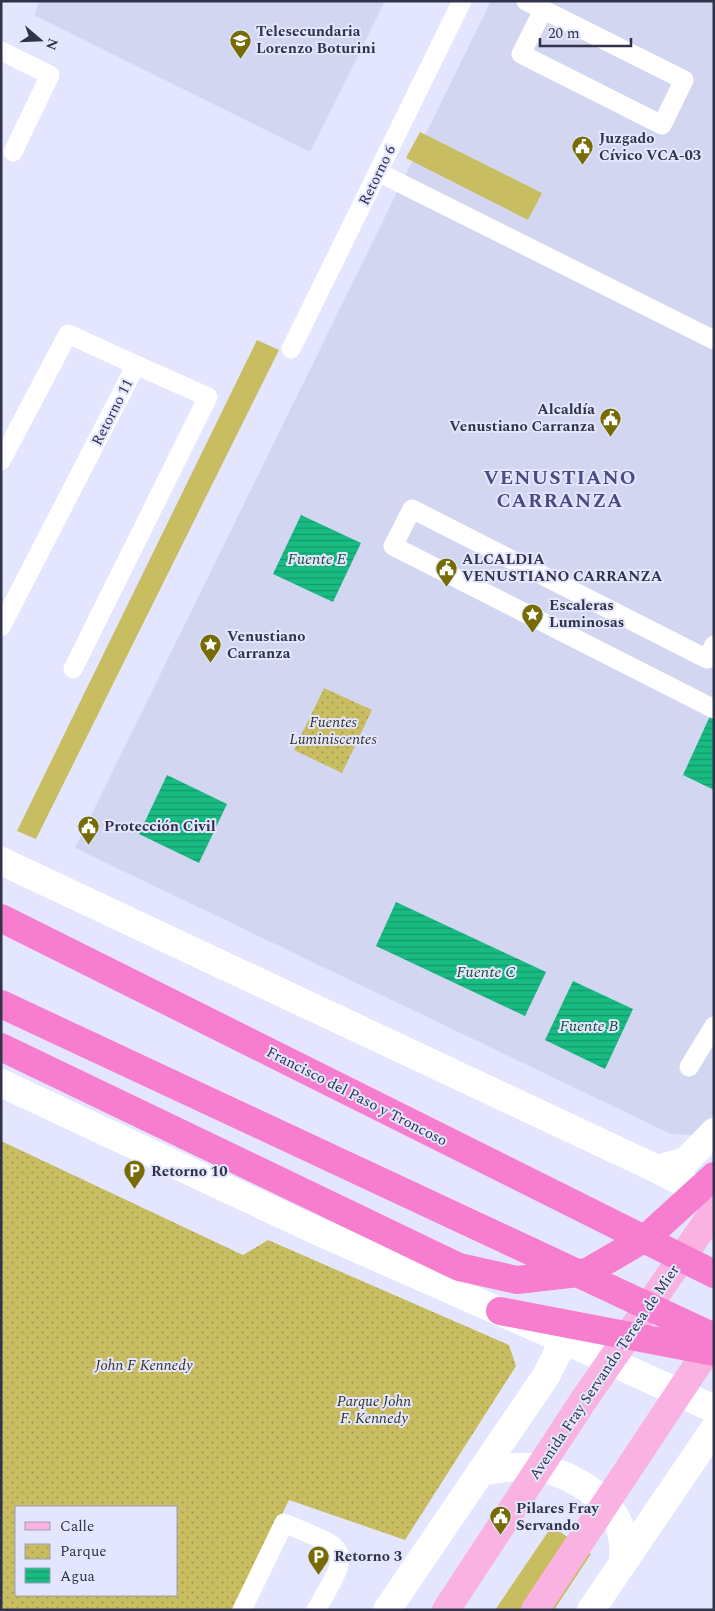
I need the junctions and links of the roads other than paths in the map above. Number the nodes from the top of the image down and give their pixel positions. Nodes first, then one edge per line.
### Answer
1 (462, 1) edge
2 (535, 6) edge
3 (1, 51) edge
4 (13, 152) dead end
5 (378, 172) junction
6 (714, 340) edge
7 (291, 349) dead end
8 (136, 366) junction
9 (1, 461) edge
10 (1, 627) edge
11 (714, 646) edge
12 (73, 669) dead end
13 (714, 709) edge
14 (1, 861) edge
15 (1, 918) edge
16 (1, 1004) edge
17 (714, 1026) edge
18 (1, 1048) edge
19 (689, 1067) dead end
20 (1, 1083) edge
21 (714, 1132) edge
22 (657, 1169) junction
23 (714, 1176) edge
24 (714, 1199) edge
25 (714, 1211) edge
26 (714, 1274) edge
27 (500, 1311) junction
28 (714, 1338) edge
29 (564, 1340) junction
30 (714, 1352) edge
31 (714, 1409) edge
32 (714, 1428) edge
33 (480, 1472) junction
34 (623, 1562) junction
35 (242, 1610) edge
36 (316, 1610) edge
37 (387, 1610) edge
38 (446, 1610) edge
39 (535, 1610) edge
40 (592, 1610) edge

1 - 5 lane, Retorno 6
2 - 2 lane
3 - 4 lane
5 - 6 lane
5 - 7 lane, Retorno 6
8 - 9 lane, Retorno 11
8 - 10 lane, Retorno 11
8 - 12 lane
11 - 13 lane
14 - 22 main road
15 - 26 highway, Francisco del Paso y Troncoso
16 - 28 highway
17 - 19 lane
18 - 23 highway
20 - 27 main road
21 - 22 main road
22 - 24 main road
25 - 38 main road, Avenida Fray Servando Teresa de Mier
27 - 29 main road
27 - 30 highway
28 - 39 main road
29 - 31 main road
29 - 33 main road
32 - 34 main road
33 - 34 main road
33 - 37 main road
34 - 40 main road
35 - 36 lane

